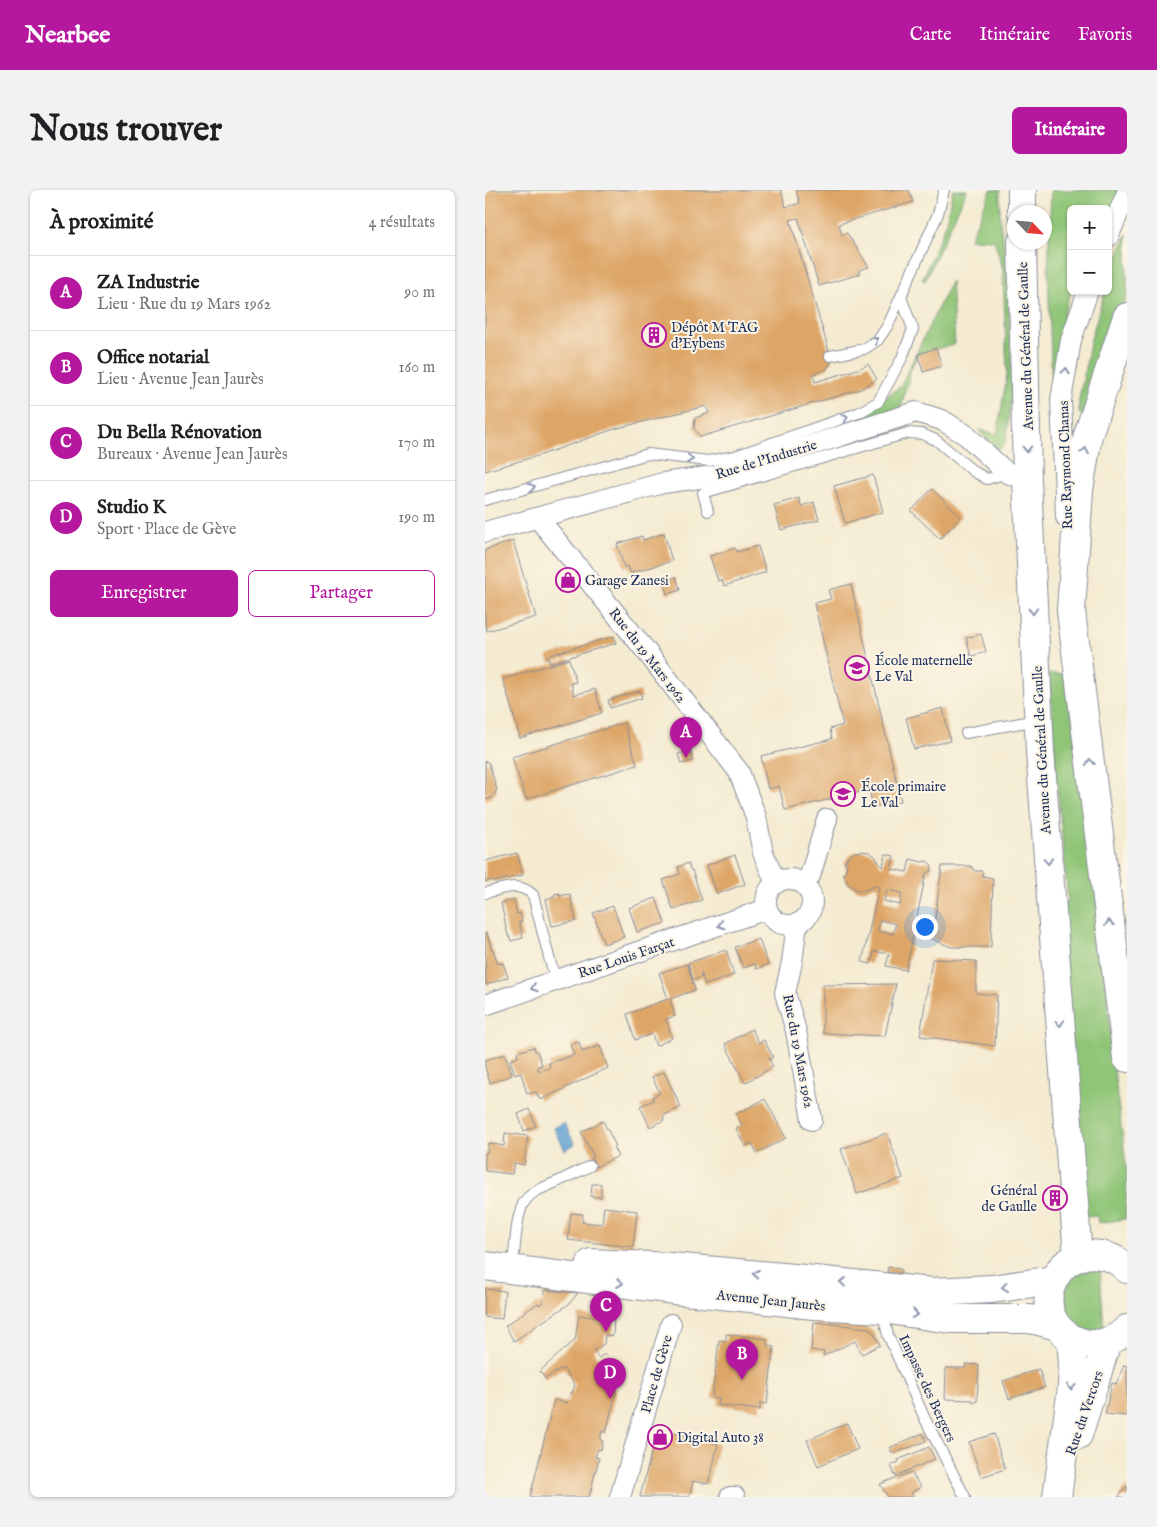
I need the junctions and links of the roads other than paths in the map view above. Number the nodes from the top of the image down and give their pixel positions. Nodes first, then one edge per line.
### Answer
1 (937, 190) edge
2 (944, 190) edge
3 (1021, 190) edge
4 (1127, 193) edge
5 (1022, 205) edge
6 (938, 214) junction
7 (1112, 228) edge
8 (1022, 250) edge
9 (1087, 295) edge
10 (901, 297) junction
11 (1127, 317) edge
12 (830, 356) dead end
13 (1017, 476) junction
14 (485, 500) edge
15 (708, 511) dead end
16 (538, 518) junction
17 (485, 532) edge
18 (1071, 612) junction
19 (1038, 720) junction
20 (966, 733) dead end
21 (827, 819) dead end
22 (776, 883) junction
23 (801, 883) junction
24 (485, 893) edge
25 (767, 909) junction
26 (797, 924) junction
27 (556, 980) junction
28 (485, 1005) edge
29 (1127, 1058) edge
30 (812, 1120) dead end
31 (591, 1166) dead end
32 (485, 1251) edge
33 (514, 1254) junction
34 (1078, 1257) junction
35 (1126, 1262) edge
36 (485, 1266) edge
37 (1053, 1280) junction
38 (883, 1298) junction
39 (671, 1324) dead end
40 (1064, 1332) junction
41 (1122, 1333) edge
42 (1058, 1490) edge
43 (620, 1497) edge
44 (730, 1497) edge
45 (735, 1497) edge
46 (965, 1497) edge

1 - 6 lane
2 - 6 lane
3 - 5 main road
4 - 7 street
6 - 10 lane
8 -> 13 main road, Avenue du Général de Gaulle
18 -> 9 street, Rue Raymond Chanas
12 -> 10 lane
14 -> 10 lane
18 -> 11 main road
13 - 15 lane
13 - 16 street, Rue de l'Industrie
13 -> 19 main road, Avenue du Général de Gaulle
16 - 17 street, Rue de l'Industrie
16 - 22 street, Rue du 19 Mars 1962
29 -> 18 main road
19 - 20 lane
19 -> 34 main road, Avenue du Général de Gaulle
21 - 23 street
22 - 23 street
22 - 25 street
23 - 26 street, Rue du 19 Mars 1962
24 - 27 lane
25 - 26 street
25 -> 27 street, Rue Louis Farçat
26 - 30 street, Rue du 19 Mars 1962
27 -> 28 street, Rue Louis Farçat
31 - 33 lane
32 - 33 main road, Avenue Jean Jaurès
38 -> 33 main road, Avenue Jean Jaurès
34 - 35 main road
34 - 37 main road
36 -> 38 main road, Avenue Jean Jaurès
37 -> 38 main road, Avenue Jean Jaurès
37 - 40 main road, Rue du Vercors
38 -> 40 main road, Avenue Jean Jaurès
38 - 46 lane, Impasse des Bergers
39 - 43 street, Place de Gève
40 - 41 main road, Avenue Jean Jaurès
40 -> 42 main road, Rue du Vercors
41 - 42 main road, Rue du Vercors
44 - 45 street

